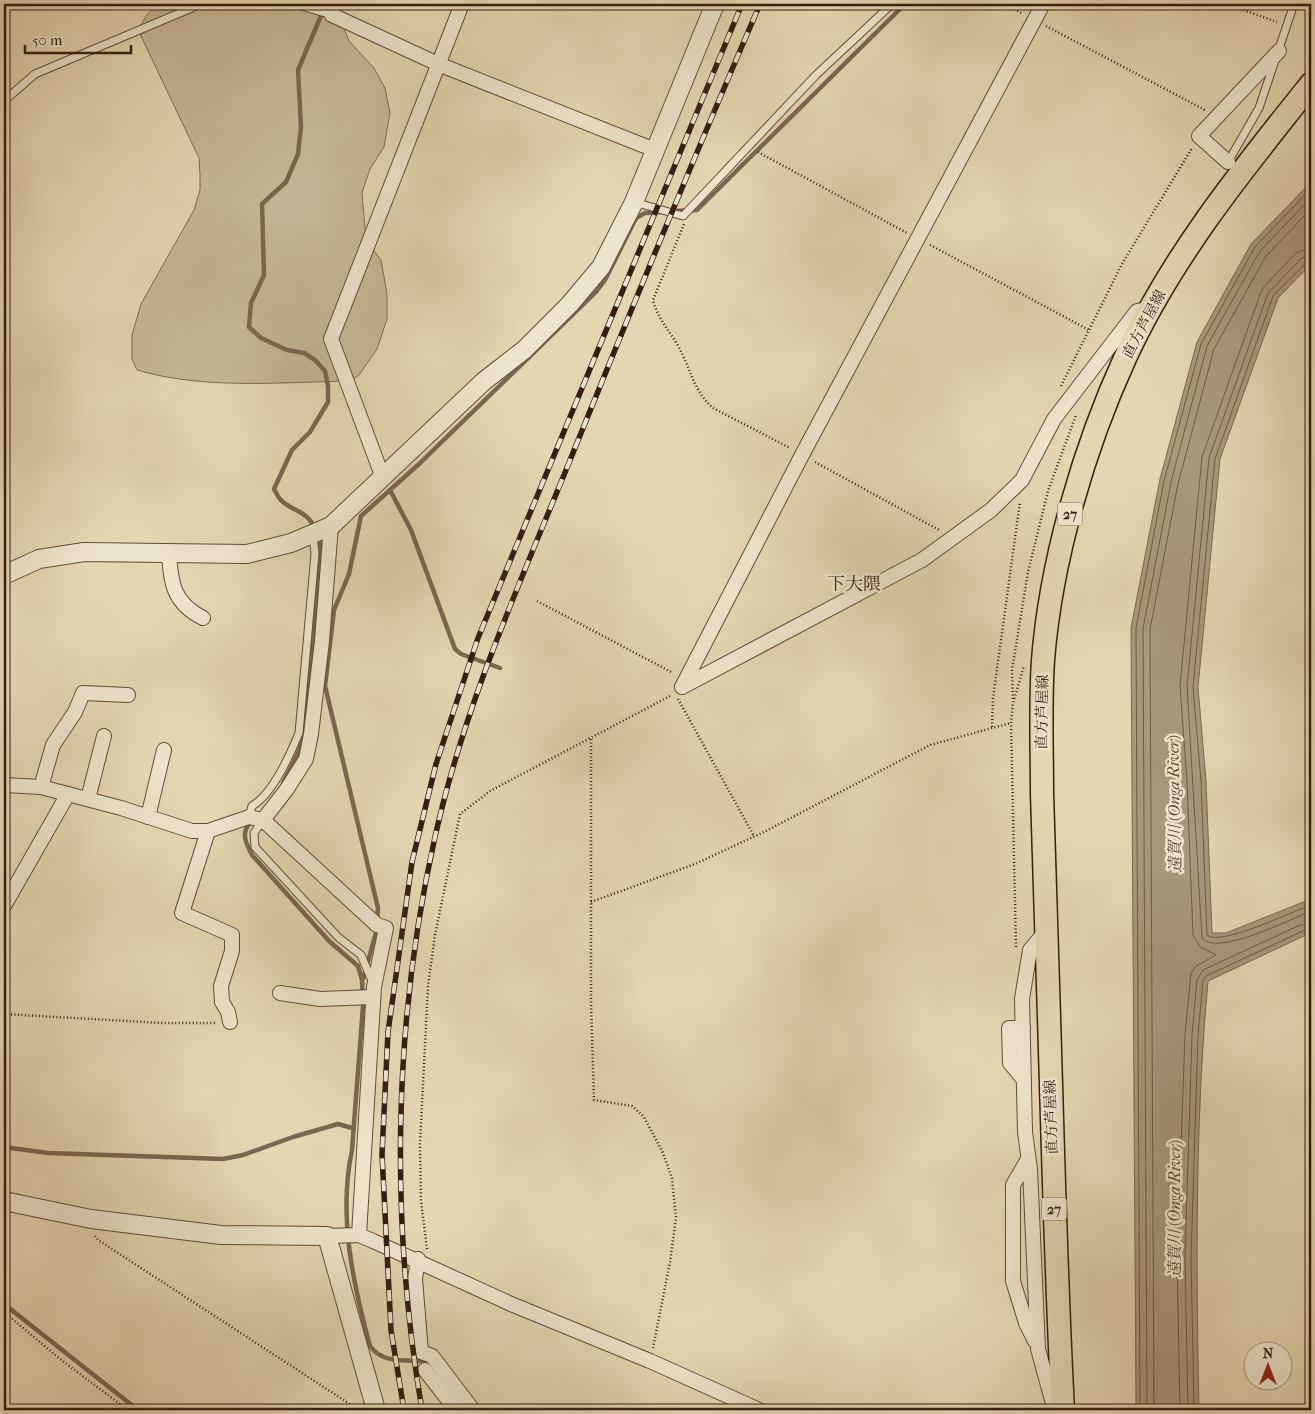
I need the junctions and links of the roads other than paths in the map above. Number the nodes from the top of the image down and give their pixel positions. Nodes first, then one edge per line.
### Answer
1 (201, 4) edge
2 (294, 4) edge
3 (462, 4) edge
4 (715, 4) edge
5 (892, 4) edge
6 (1044, 4) edge
7 (1294, 4) edge
8 (333, 10) edge
9 (1279, 51) junction
10 (438, 64) junction
11 (1311, 84) edge
12 (4, 101) edge
13 (1303, 103) edge
14 (655, 150) junction
15 (1232, 169) junction
16 (634, 202) junction
17 (1152, 308) junction
18 (383, 478) junction
19 (331, 526) junction
20 (313, 534) junction
21 (169, 554) junction
22 (4, 575) edge
23 (203, 618) dead end
24 (311, 676) junction
25 (128, 694) dead end
26 (104, 736) dead end
27 (164, 750) dead end
28 (4, 785) edge
29 (41, 787) junction
30 (68, 794) junction
31 (88, 799) junction
32 (148, 817) junction
33 (249, 817) junction
34 (263, 820) junction
35 (208, 832) junction
36 (4, 906) edge
37 (1045, 932) junction
38 (374, 992) junction
39 (280, 993) dead end
40 (230, 1022) road end
41 (1028, 1158) junction
42 (4, 1201) edge
43 (344, 1236) junction
44 (418, 1260) junction
45 (1038, 1346) junction
46 (425, 1370) dead end
47 (376, 1410) edge
48 (456, 1410) edge
49 (473, 1410) edge
50 (759, 1410) edge
51 (1062, 1410) edge

1 - 12 lane
2 - 8 lane
3 - 10 street
4 - 14 street
5 - 16 lane
6 - 17 street
7 - 9 lane
8 - 10 street
9 - 15 lane
9 - 15 street
10 - 14 street
10 - 18 street
11 - 13 main road, 直方芦屋線 / 27
13 - 15 main road, 直方芦屋線 / 27
14 - 16 street
15 - 17 main road, 直方芦屋線 / 27
16 - 18 street
17 - 37 main road, 直方芦屋線 / 27
18 - 19 street
19 - 20 street
19 - 24 street
20 - 21 street
20 - 24 lane
21 - 22 street
21 - 23 street
24 - 33 lane
24 - 34 street
25 - 29 street
26 - 31 street
27 - 32 street
28 - 29 street
29 - 30 street
30 - 31 street
30 - 36 street
31 - 32 street
32 - 35 street
33 - 34 street
33 - 35 street
34 - 38 lane
34 - 38 street
35 - 40 street
37 - 41 street
37 - 51 main road, 直方芦屋線 / 27
38 - 39 street
38 - 43 street
41 - 45 street
41 - 45 street
42 - 43 street
43 - 44 street
43 - 47 street
44 - 49 street
44 - 50 street
45 - 51 street
46 - 48 street

